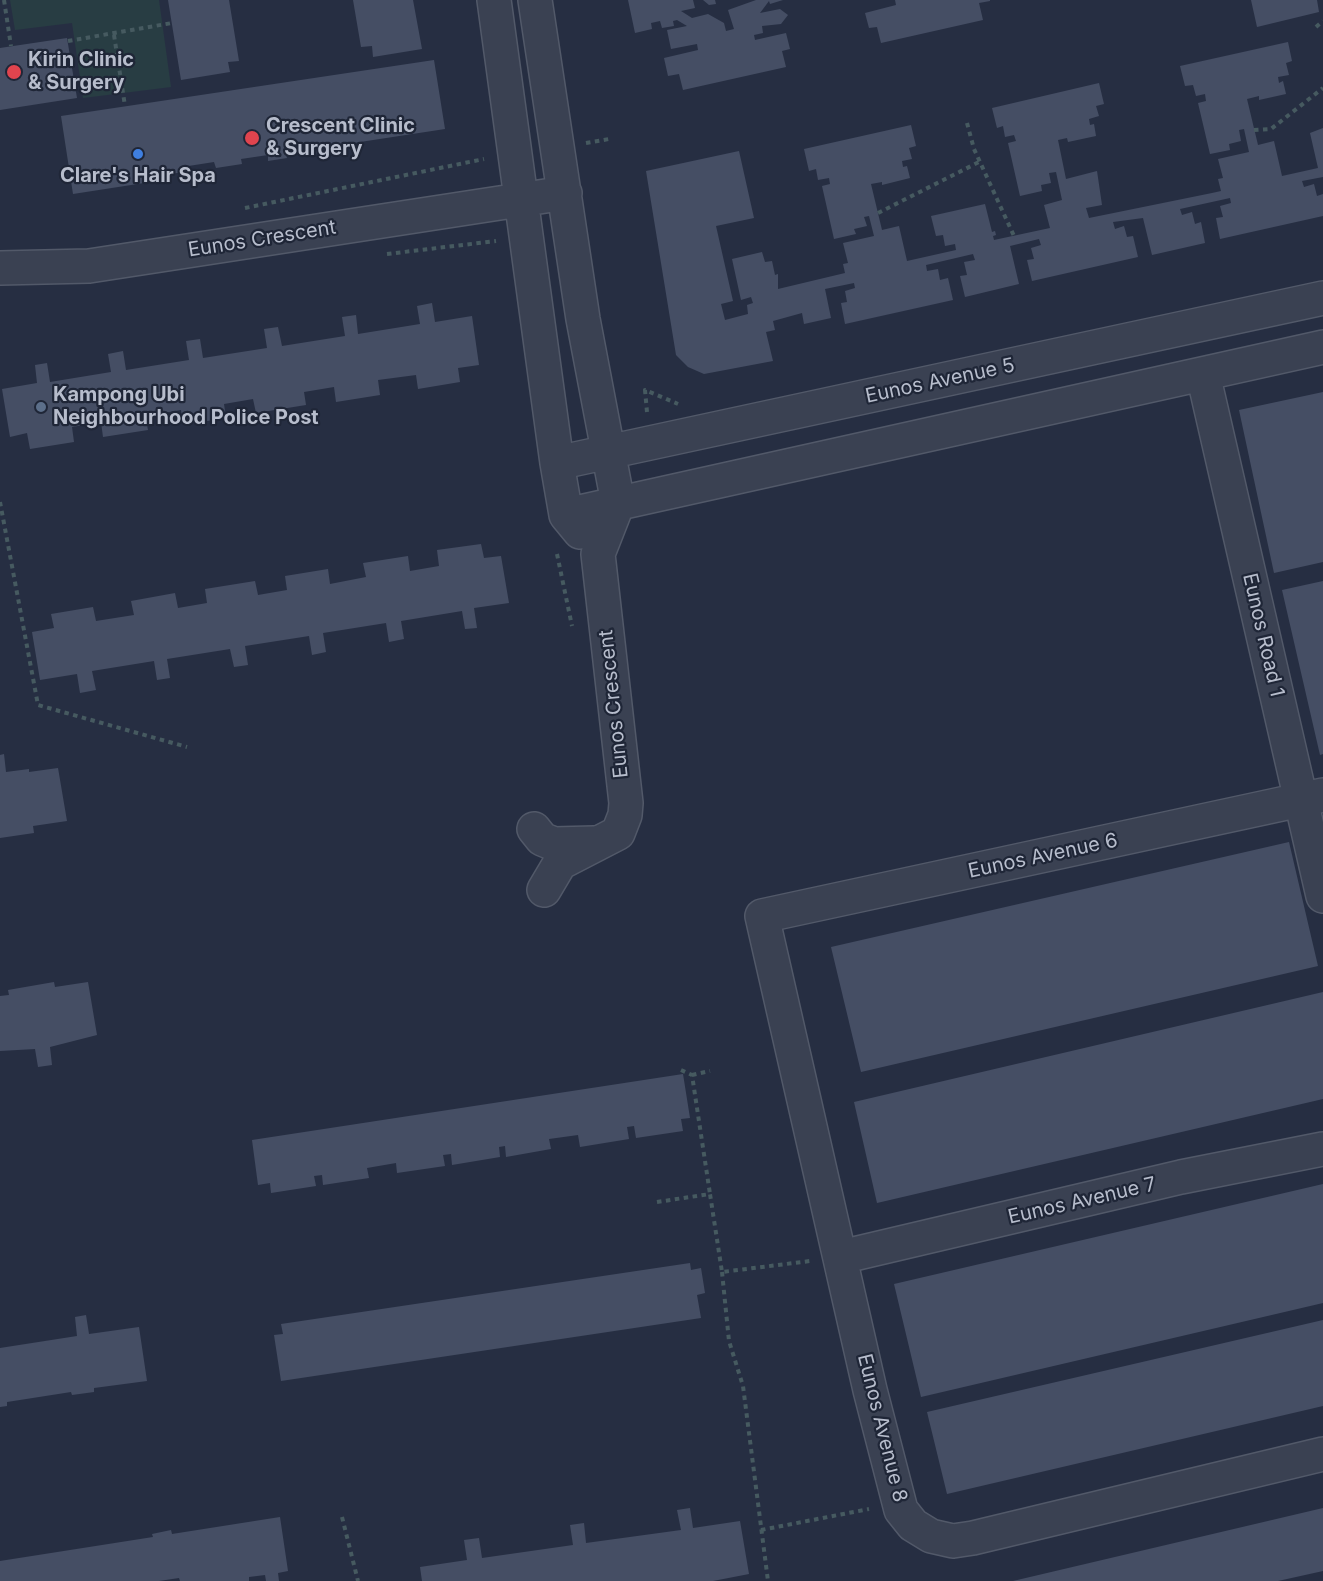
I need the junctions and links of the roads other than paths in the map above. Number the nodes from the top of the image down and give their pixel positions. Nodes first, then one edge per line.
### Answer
1 (494, 0) edge
2 (535, 0) edge
3 (566, 193) junction
4 (523, 198) junction
5 (0, 268) edge
6 (1323, 298) edge
7 (1323, 347) edge
8 (1203, 374) junction
9 (609, 452) junction
10 (557, 463) junction
11 (618, 503) junction
12 (566, 514) junction
13 (597, 554) junction
14 (1312, 798) edge
15 (534, 829) dead end
16 (602, 842) junction
17 (544, 890) dead end
18 (1323, 896) edge
19 (762, 916) joint
20 (1323, 1149) edge
21 (842, 1257) junction
22 (1323, 1454) edge

1 - 4 street
2 - 3 street
3 - 4 street, Eunos Crescent
3 - 9 street
4 - 5 street, Eunos Crescent
4 - 10 street
6 - 9 street, Eunos Avenue 5
7 - 8 street
8 - 11 street
8 - 14 street, Eunos Road 1
9 - 10 street, Eunos Avenue 5
9 - 11 street
10 - 12 street
11 - 12 street
11 - 13 street, Eunos Crescent
12 - 13 street
13 - 16 street, Eunos Crescent
14 - 18 street, Eunos Road 1
14 - 19 street, Eunos Avenue 6
15 - 16 street
16 - 17 street, Eunos Crescent
19 - 21 street, Eunos Avenue 8
20 - 21 street, Eunos Avenue 7
21 - 22 street, Eunos Avenue 8

